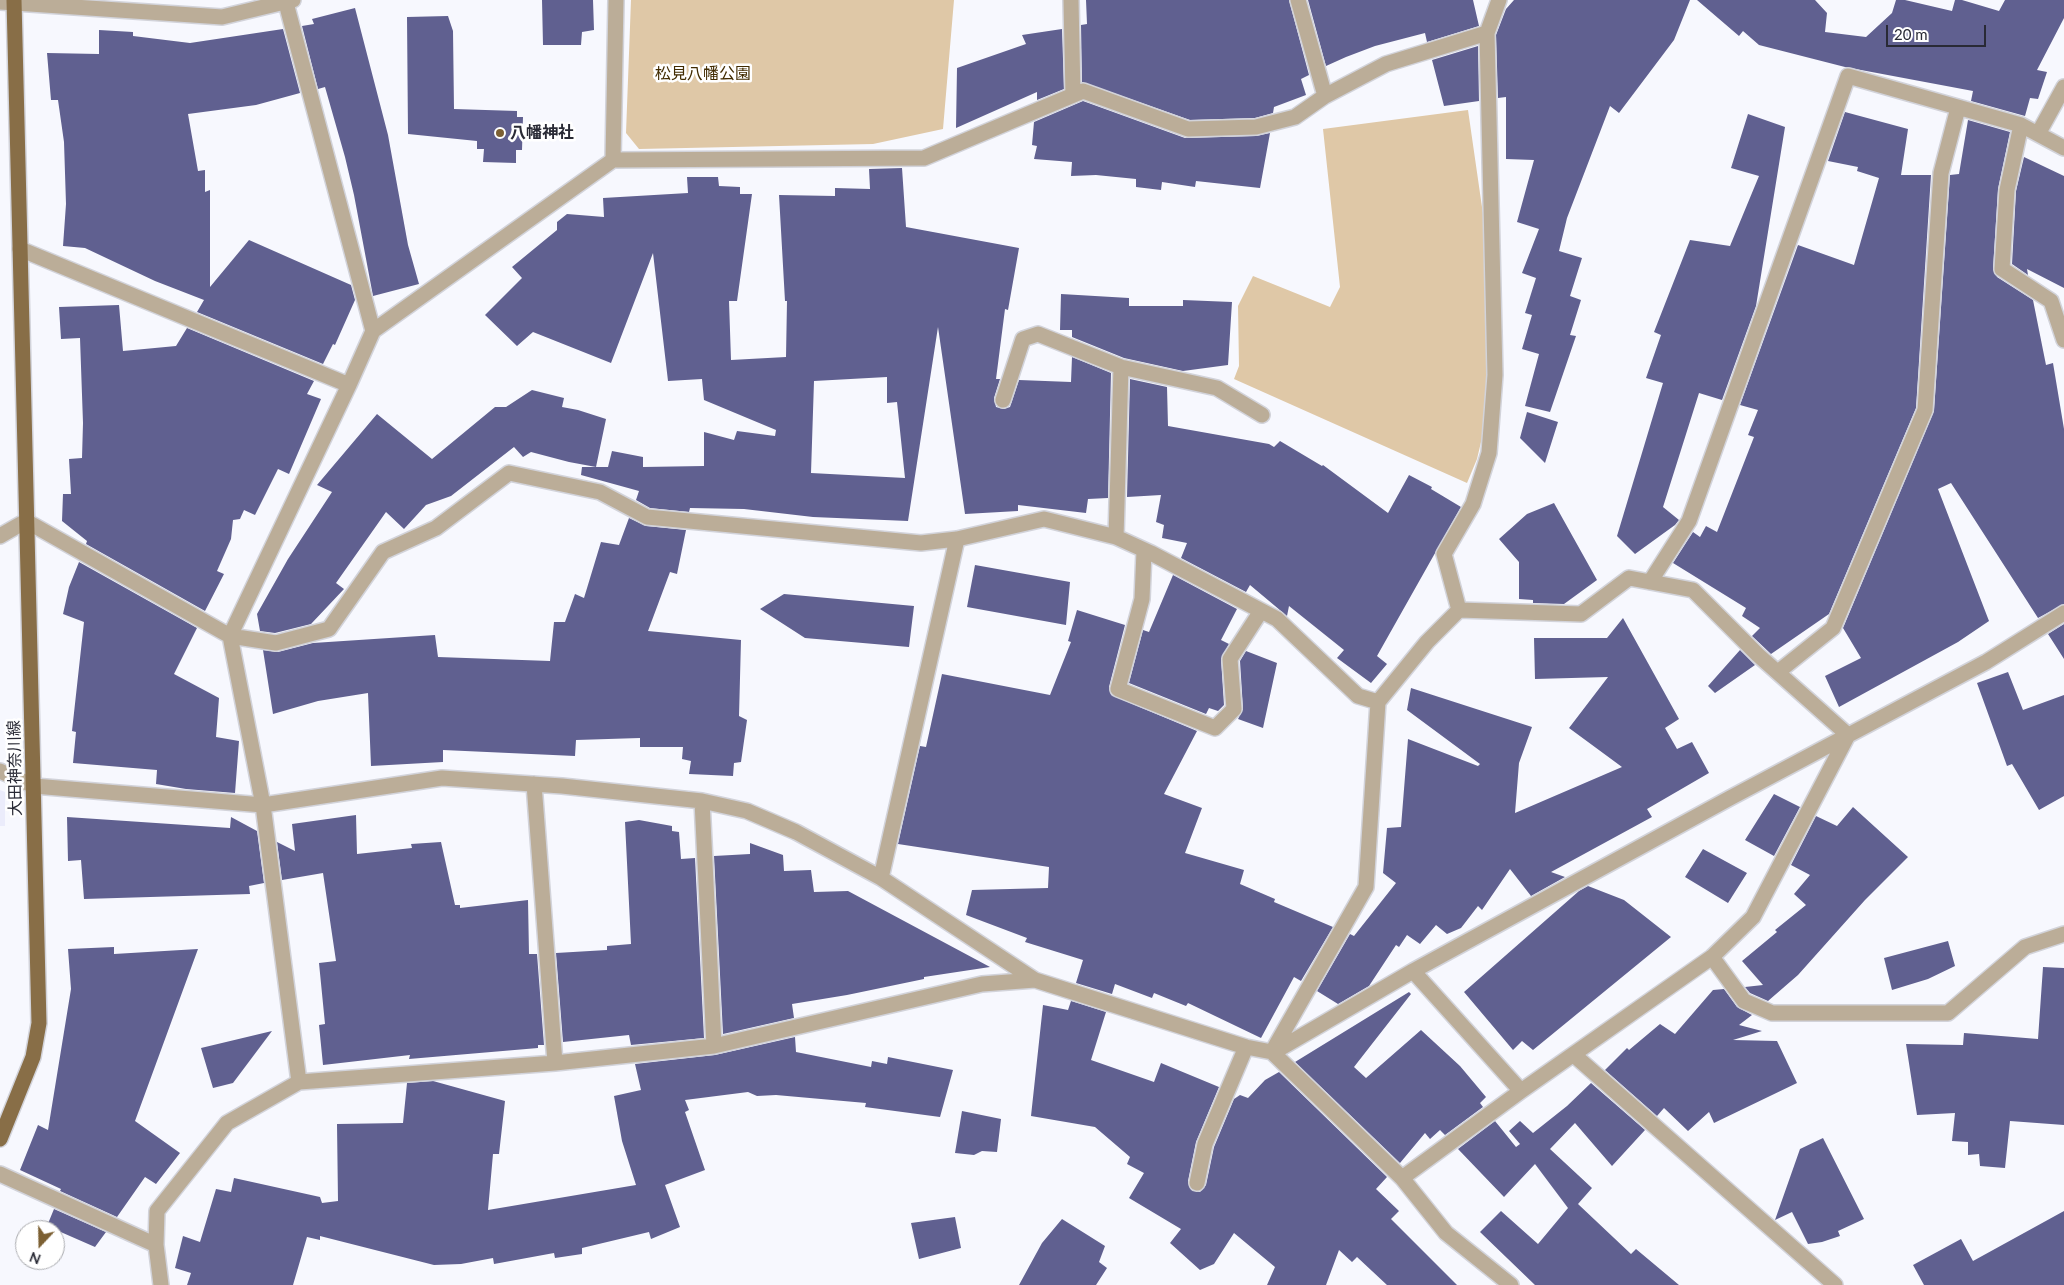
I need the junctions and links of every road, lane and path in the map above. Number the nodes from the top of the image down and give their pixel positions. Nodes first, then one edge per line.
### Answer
1 (616, 0) edge
2 (1071, 0) edge
3 (1298, 0) edge
4 (1499, 0) edge
5 (9, 2) edge
6 (290, 2) edge
7 (1487, 33) junction
8 (2064, 86) edge
9 (1073, 94) junction
10 (1325, 96) junction
11 (1958, 108) junction
12 (2022, 125) junction
13 (2038, 134) junction
14 (2064, 148) edge
15 (613, 160) junction
16 (20, 249) junction
17 (373, 331) junction
18 (2064, 340) edge
19 (1121, 367) junction
20 (349, 385) junction
21 (1003, 400) dead end
22 (1262, 415) dead end
23 (26, 522) junction
24 (0, 536) edge
25 (1116, 537) junction
26 (957, 539) junction
27 (1144, 551) junction
28 (1650, 582) junction
29 (1459, 610) junction
30 (1261, 611) junction
31 (2064, 613) edge
32 (230, 636) junction
33 (1778, 672) junction
34 (1378, 702) junction
35 (1848, 735) junction
36 (0, 771) edge
37 (534, 784) junction
38 (34, 786) junction
39 (702, 801) junction
40 (263, 805) junction
41 (881, 878) junction
42 (2064, 934) edge
43 (1712, 957) junction
44 (1413, 971) junction
45 (1035, 980) junction
46 (714, 1046) junction
47 (1246, 1047) junction
48 (1272, 1052) junction
49 (1574, 1054) junction
50 (555, 1062) junction
51 (299, 1082) junction
52 (1521, 1091) junction
53 (0, 1139) edge
54 (0, 1174) edge
55 (1402, 1178) junction
56 (1197, 1183) dead end
57 (156, 1246) junction
58 (161, 1285) edge
59 (1511, 1285) edge
60 (1835, 1285) edge

1 - 15 street
2 - 9 street
3 - 10 street
4 - 7 street
5 - 6 street
5 - 16 main road, 大田神奈川線
6 - 17 street
7 - 10 street
7 - 29 street
8 - 13 street
9 - 10 street
9 - 15 street
11 - 12 street
11 - 28 street
11 - 33 street
12 - 13 street
12 - 18 street
13 - 14 street
15 - 17 street
16 - 20 street
16 - 23 main road, 大田神奈川線
17 - 20 street
19 - 21 street
19 - 22 street
19 - 25 street
20 - 32 street
23 - 24 street
23 - 32 street
23 - 38 main road, 大田神奈川線
25 - 26 street
25 - 27 street
26 - 32 street
26 - 41 street
27 - 30 street
27 - 30 street
28 - 29 street
28 - 33 street
29 - 34 street
30 - 34 street
31 - 35 street
32 - 40 street
33 - 35 street
34 - 48 street
35 - 43 street
35 - 44 street
36 - 38 street
37 - 39 street
37 - 40 street
37 - 50 street
38 - 40 street
38 - 53 main road, 大田神奈川線
39 - 41 street
39 - 46 street
40 - 51 street
41 - 45 street
42 - 43 street
43 - 49 street
44 - 48 street
44 - 52 street
45 - 46 street
45 - 47 street
46 - 50 street
47 - 48 street
47 - 56 street
48 - 55 street
49 - 52 street
49 - 60 street
50 - 51 street
51 - 57 street
52 - 55 street
54 - 57 street
55 - 59 street
57 - 58 street

